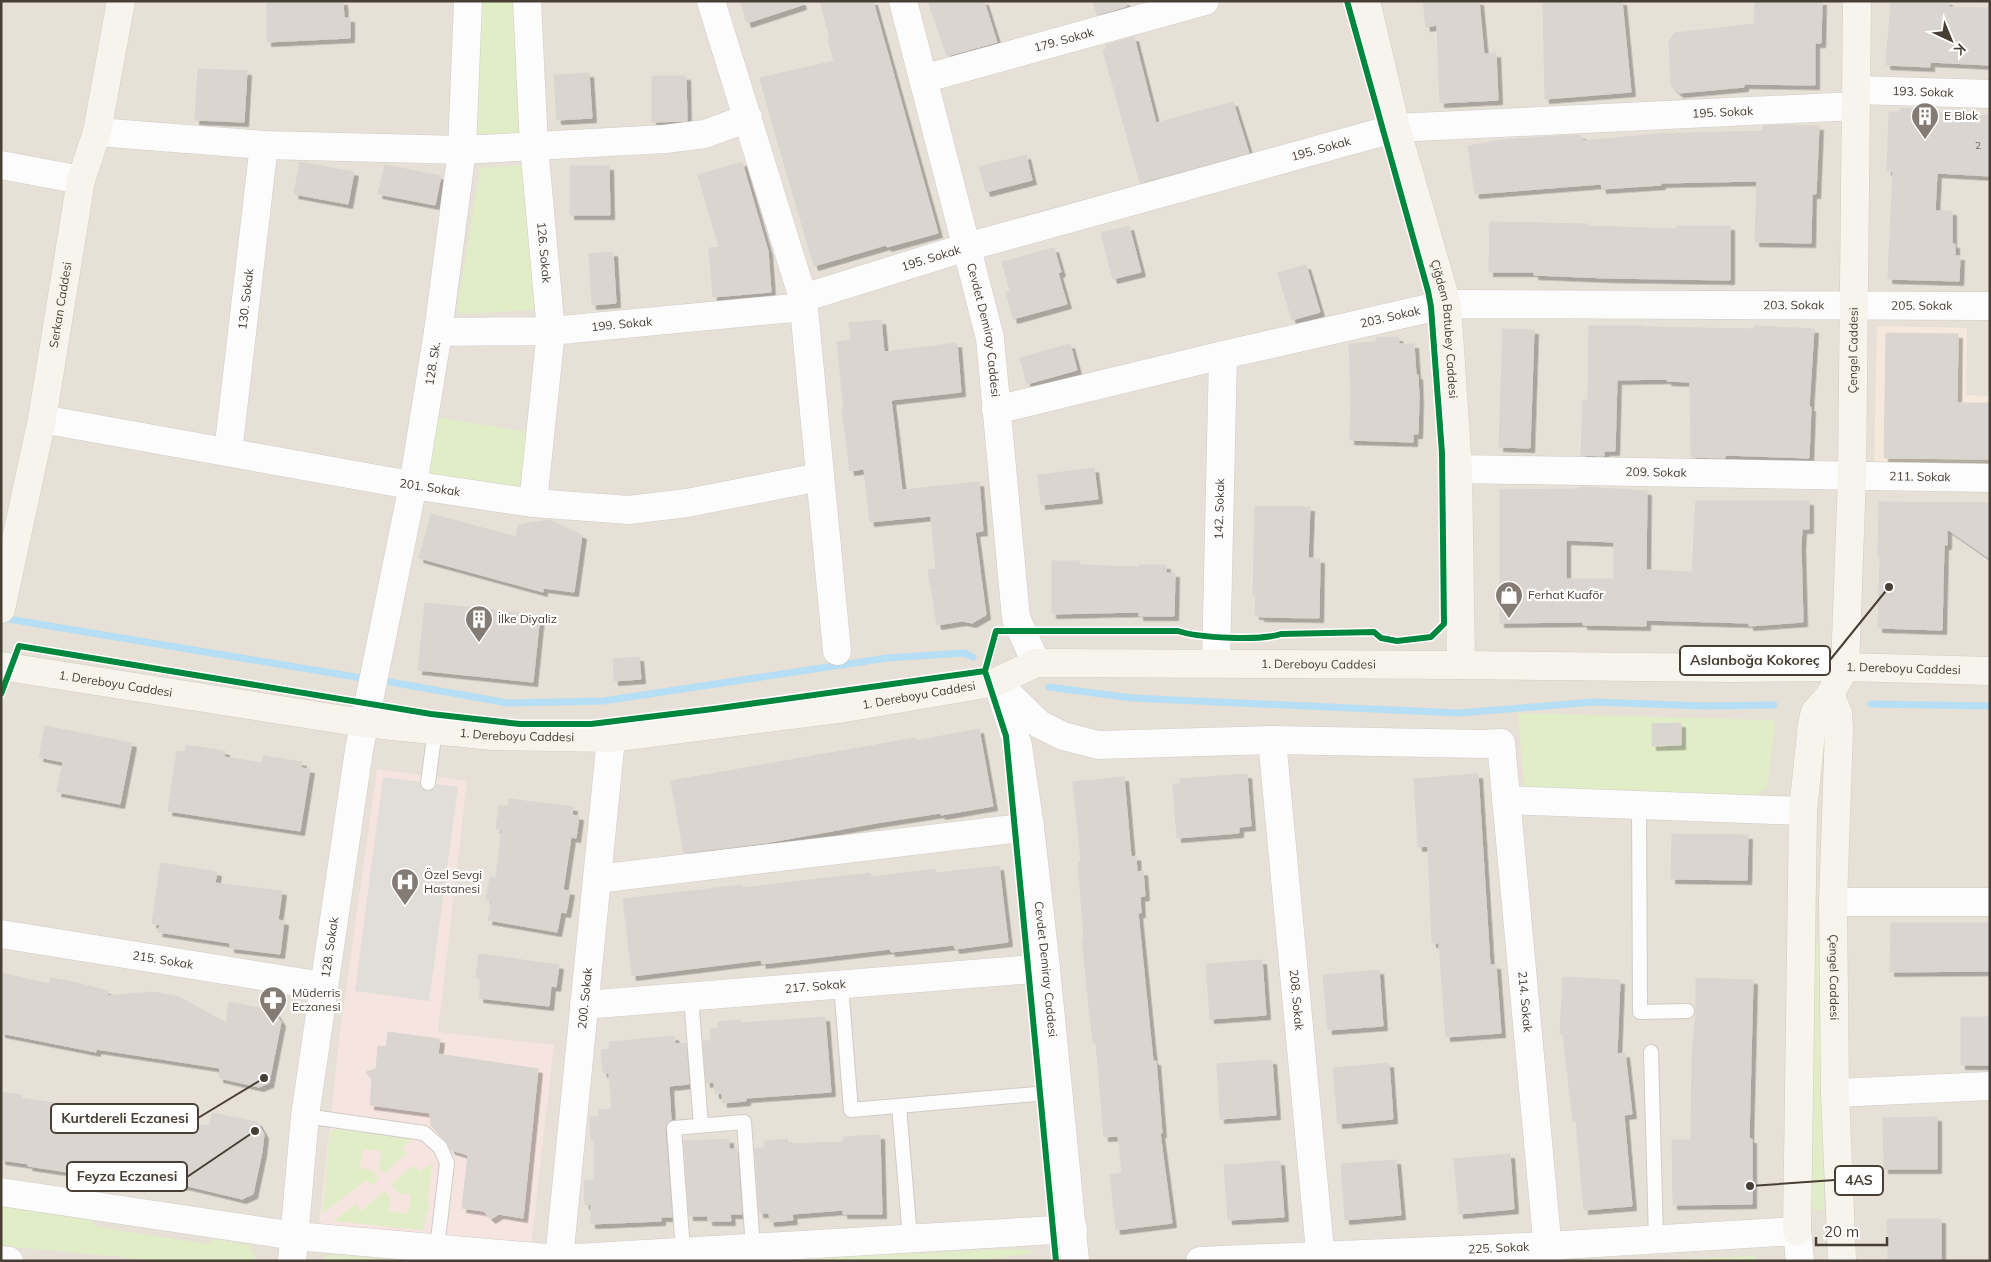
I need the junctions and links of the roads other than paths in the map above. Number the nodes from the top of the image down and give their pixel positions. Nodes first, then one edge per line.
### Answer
1 (121, 1) edge
2 (468, 1) edge
3 (527, 1) edge
4 (711, 1) edge
5 (903, 1) edge
6 (1205, 1) edge
7 (1366, 1) edge
8 (1857, 1) edge
9 (923, 79) junction
10 (1990, 94) edge
11 (1856, 98) junction
12 (748, 118) junction
13 (1396, 128) junction
14 (97, 132) junction
15 (264, 145) junction
16 (534, 146) junction
17 (462, 150) junction
18 (1, 165) edge
19 (80, 180) junction
20 (967, 248) junction
21 (803, 303) junction
22 (1447, 304) junction
23 (1853, 306) junction
24 (1990, 306) edge
25 (551, 331) junction
26 (438, 332) junction
27 (1223, 355) junction
28 (996, 410) junction
29 (42, 419) junction
30 (228, 452) junction
31 (1458, 469) junction
32 (1852, 476) junction
33 (820, 477) junction
34 (1990, 478) edge
35 (413, 485) junction
36 (533, 503) junction
37 (1, 609) edge
38 (837, 651) dead end
39 (1036, 662) junction
40 (1216, 662) junction
41 (1461, 664) junction
42 (1, 666) edge
43 (1846, 667) junction
44 (1990, 671) edge
45 (996, 682) junction
46 (1828, 707) junction
47 (363, 723) junction
48 (434, 730) junction
49 (611, 738) junction
50 (1272, 740) junction
51 (428, 784) dead end
52 (1506, 800) junction
53 (1639, 804) junction
54 (1803, 810) junction
55 (1030, 827) junction
56 (597, 879) junction
57 (1834, 902) junction
58 (1990, 902) edge
59 (1, 934) edge
60 (1046, 968) junction
61 (841, 984) junction
62 (323, 986) junction
63 (691, 997) junction
64 (584, 1005) junction
65 (1687, 1011) dead end
66 (1651, 1052) dead end
67 (1990, 1086) edge
68 (1059, 1092) junction
69 (1835, 1093) junction
70 (899, 1106) junction
71 (305, 1116) junction
72 (700, 1125) junction
73 (1, 1192) edge
74 (1073, 1229) junction
75 (1797, 1230) junction
76 (910, 1238) junction
77 (1656, 1239) junction
78 (294, 1248) edge
79 (437, 1248) junction
80 (754, 1248) junction
81 (683, 1251) junction
82 (1548, 1253) edge
83 (1321, 1258) edge
84 (559, 1259) junction
85 (1, 1260) edge
86 (1801, 1260) edge
87 (9, 1261) edge
88 (1076, 1261) edge
89 (1200, 1261) edge
90 (1842, 1261) edge

1 - 14 main road, Serkan Caddesi
2 - 17 street, 128. Sk.
3 - 16 street, 126. Sokak
4 - 12 street
5 - 9 street, Cevdet Demiray Caddesi
6 - 9 street, 179. Sokak
7 - 13 main road, Çiğdem Batubey Caddesi
8 - 11 main road, Çengel Caddesi
9 - 20 street, Cevdet Demiray Caddesi
10 - 11 street, 193. Sokak
11 - 13 street, 195. Sokak
11 - 23 main road, Çengel Caddesi
12 - 16 street
12 - 21 street
13 - 20 street, 195. Sokak
13 - 22 main road, Çiğdem Batubey Caddesi
14 - 15 street
14 - 19 main road, Serkan Caddesi
15 - 17 street
15 - 30 street, 130. Sokak
16 - 17 street
16 - 25 street, 126. Sokak
17 - 26 street, 128. Sk.
18 - 19 street
19 - 29 main road, Serkan Caddesi
20 - 21 street, 195. Sokak
20 - 28 street, Cevdet Demiray Caddesi
21 - 25 street, 199. Sokak
21 - 33 street
22 - 23 street, 203. Sokak
22 - 27 street, 203. Sokak
22 - 31 main road, Çiğdem Batubey Caddesi
23 - 24 street, 205. Sokak
23 - 32 main road, Çengel Caddesi
25 - 26 street, 199. Sokak
25 - 36 street, 126. Sokak
26 - 35 street, 128. Sk.
27 - 28 street, 203. Sokak
27 - 40 street, 142. Sokak
28 - 39 street, Cevdet Demiray Caddesi
29 - 30 street, 201. Sokak
29 - 37 main road, Serkan Caddesi
30 - 35 street, 201. Sokak
31 - 32 street, 209. Sokak
31 - 41 main road, Çiğdem Batubey Caddesi
32 - 34 street, 211. Sokak
32 - 43 main road, Çengel Caddesi
33 - 36 street, 201. Sokak
33 - 38 street
35 - 36 street, 201. Sokak
35 - 47 street, 128. Sk.
39 - 40 main road, 1. Dereboyu Caddesi
39 - 45 main road, 1. Dereboyu Caddesi
40 - 41 main road, 1. Dereboyu Caddesi
41 - 43 main road, 1. Dereboyu Caddesi
42 - 47 main road, 1. Dereboyu Caddesi
43 - 44 main road, 1. Dereboyu Caddesi
43 - 46 main road, Çengel Caddesi
45 - 49 main road, 1. Dereboyu Caddesi
45 - 50 street
45 - 55 street, Cevdet Demiray Caddesi
46 - 54 main road, Çengel Caddesi
46 - 57 main road, Çengel Caddesi
47 - 48 main road, 1. Dereboyu Caddesi
47 - 62 street, 128. Sokak
48 - 49 main road, 1. Dereboyu Caddesi
48 - 51 lane
49 - 56 street, 200. Sokak
50 - 52 street, 214. Sokak
50 - 83 street, 208. Sokak
52 - 53 street
52 - 82 street, 214. Sokak
53 - 54 street
53 - 65 lane
54 - 75 main road, Çengel Caddesi
55 - 56 street
55 - 60 street, Cevdet Demiray Caddesi
56 - 64 street, 200. Sokak
57 - 58 street
57 - 69 main road, Çengel Caddesi
59 - 62 street, 215. Sokak
60 - 61 street, 217. Sokak
60 - 68 street, Cevdet Demiray Caddesi
61 - 63 street, 217. Sokak
61 - 70 lane
62 - 71 street, 128. Sokak
63 - 64 street, 217. Sokak
63 - 72 lane
64 - 84 street, 200. Sokak
66 - 77 lane
67 - 69 street
68 - 70 lane
68 - 74 street, Cevdet Demiray Caddesi
69 - 90 main road, Çengel Caddesi
70 - 76 lane
71 - 78 street, 128. Sokak
71 - 79 lane
72 - 80 lane
72 - 81 lane
73 - 78 street
74 - 76 street
74 - 88 street, Cevdet Demiray Caddesi
75 - 77 street, 225. Sokak
75 - 86 street
76 - 80 street
77 - 82 street, 225. Sokak
78 - 79 street
79 - 84 street
80 - 81 street
81 - 84 street
82 - 83 street, 225. Sokak
83 - 89 street, 225. Sokak
85 - 87 street

